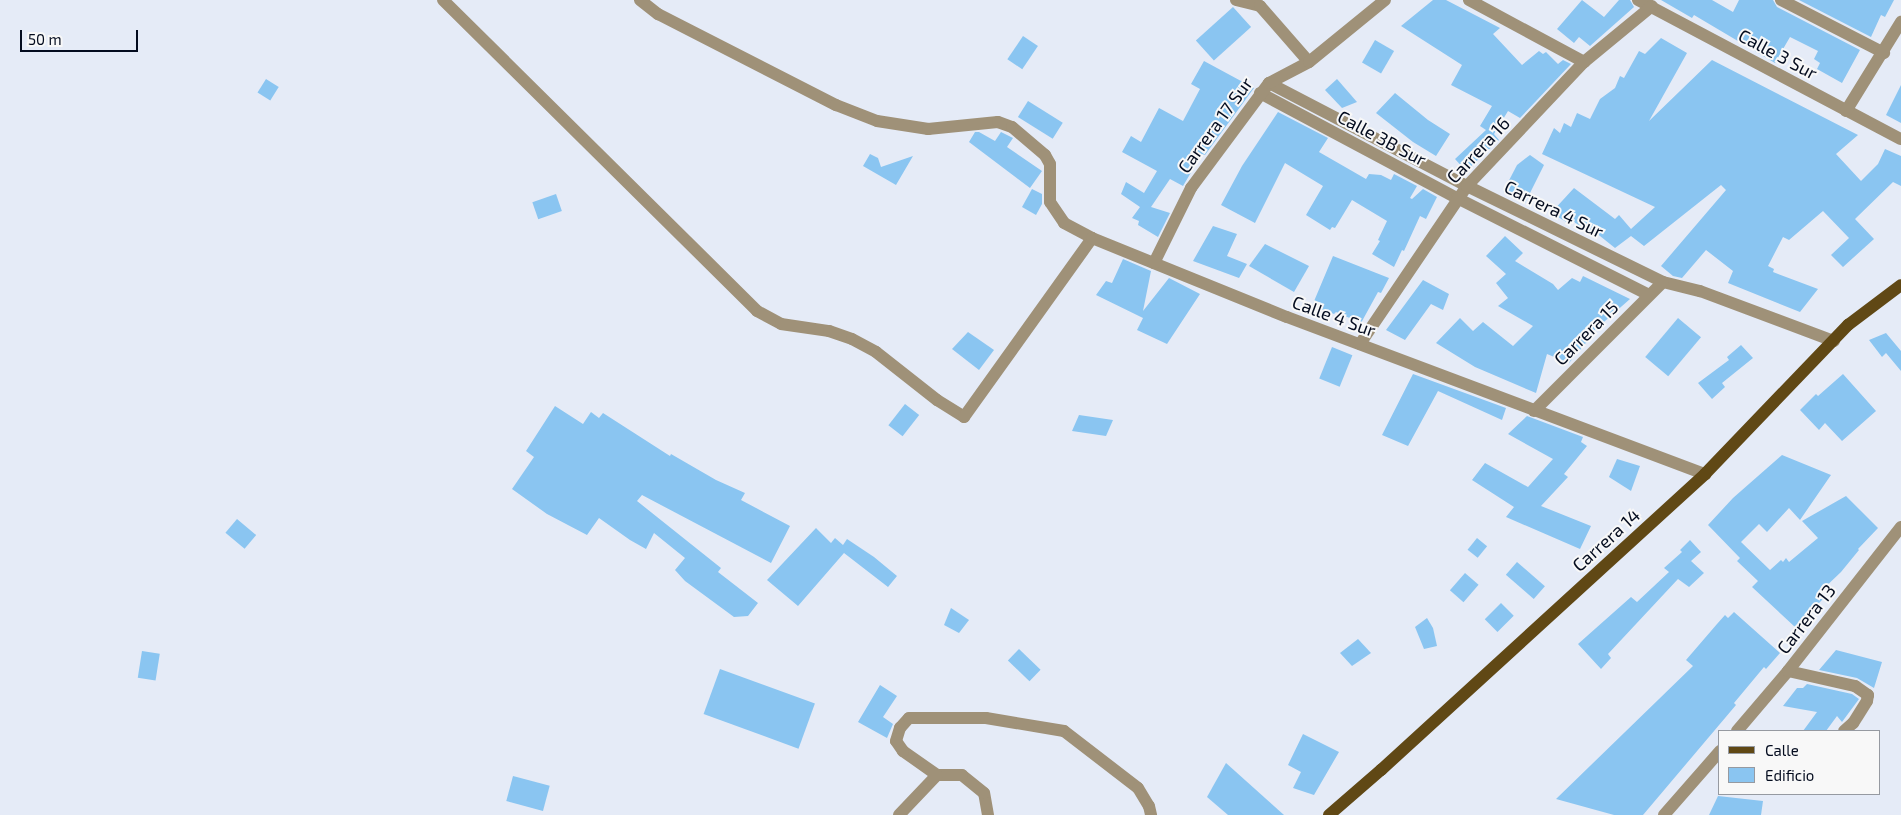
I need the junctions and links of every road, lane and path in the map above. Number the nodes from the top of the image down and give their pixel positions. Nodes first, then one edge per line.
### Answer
1 (443, 0) edge
2 (640, 0) edge
3 (1236, 0) edge
4 (1385, 0) edge
5 (1469, 0) edge
6 (1638, 0) edge
7 (1781, 0) edge
8 (1263, 3) edge
9 (1652, 6) junction
10 (1901, 22) edge
11 (1884, 53) junction
12 (1308, 62) junction
13 (1584, 62) junction
14 (1264, 88) junction
15 (1846, 111) junction
16 (1901, 139) edge
17 (1467, 186) junction
18 (1457, 198) junction
19 (1092, 238) junction
20 (1154, 263) junction
21 (1663, 282) junction
22 (1901, 285) edge
23 (1648, 295) junction
24 (1834, 341) junction
25 (1360, 344) junction
26 (1534, 411) junction
27 (1705, 474) junction
28 (1901, 527) edge
29 (1788, 671) junction
30 (1742, 730) edge
31 (1845, 730) edge
32 (1718, 753) edge
33 (937, 775) junction
34 (899, 815) edge
35 (988, 815) edge
36 (1151, 815) edge
37 (1329, 815) edge
38 (1664, 815) edge

1 - 19 street
2 - 19 street, Calle 4 Sur
3 - 8 street
4 - 12 street, Carrera 17 Sur
5 - 13 street
6 - 9 street, Calle 3 Sur
7 - 11 street
8 - 12 street
9 - 13 street, Carrera 16
9 - 15 street, Calle 3 Sur
10 - 11 street
11 - 15 street
12 - 14 street, Carrera 17 Sur
13 - 17 street, Carrera 16
14 - 17 street, Carrera 4 Sur
14 - 18 street, Calle 3B Sur
14 - 20 street, Carrera 17 Sur
15 - 16 street, Calle 3 Sur
17 - 18 street, Carrera 16
17 - 21 street, Carrera 4 Sur
18 - 23 street, Calle 3B Sur
18 - 25 street, Carrera 16
19 - 20 street, Calle 4 Sur
20 - 25 street, Calle 4 Sur
21 - 23 street, Carrera 15
21 - 24 street, Carrera 4 Sur
22 - 24 main road, Carrera 14
23 - 26 street, Carrera 15
24 - 27 main road, Carrera 14
25 - 26 street, Calle 4 Sur
26 - 27 street, Calle 4 Sur
27 - 37 main road, Carrera 14
28 - 29 street, Carrera 13
29 - 30 street, Carrera 13
29 - 31 street
32 - 38 street
33 - 34 street
33 - 35 street
33 - 36 street

